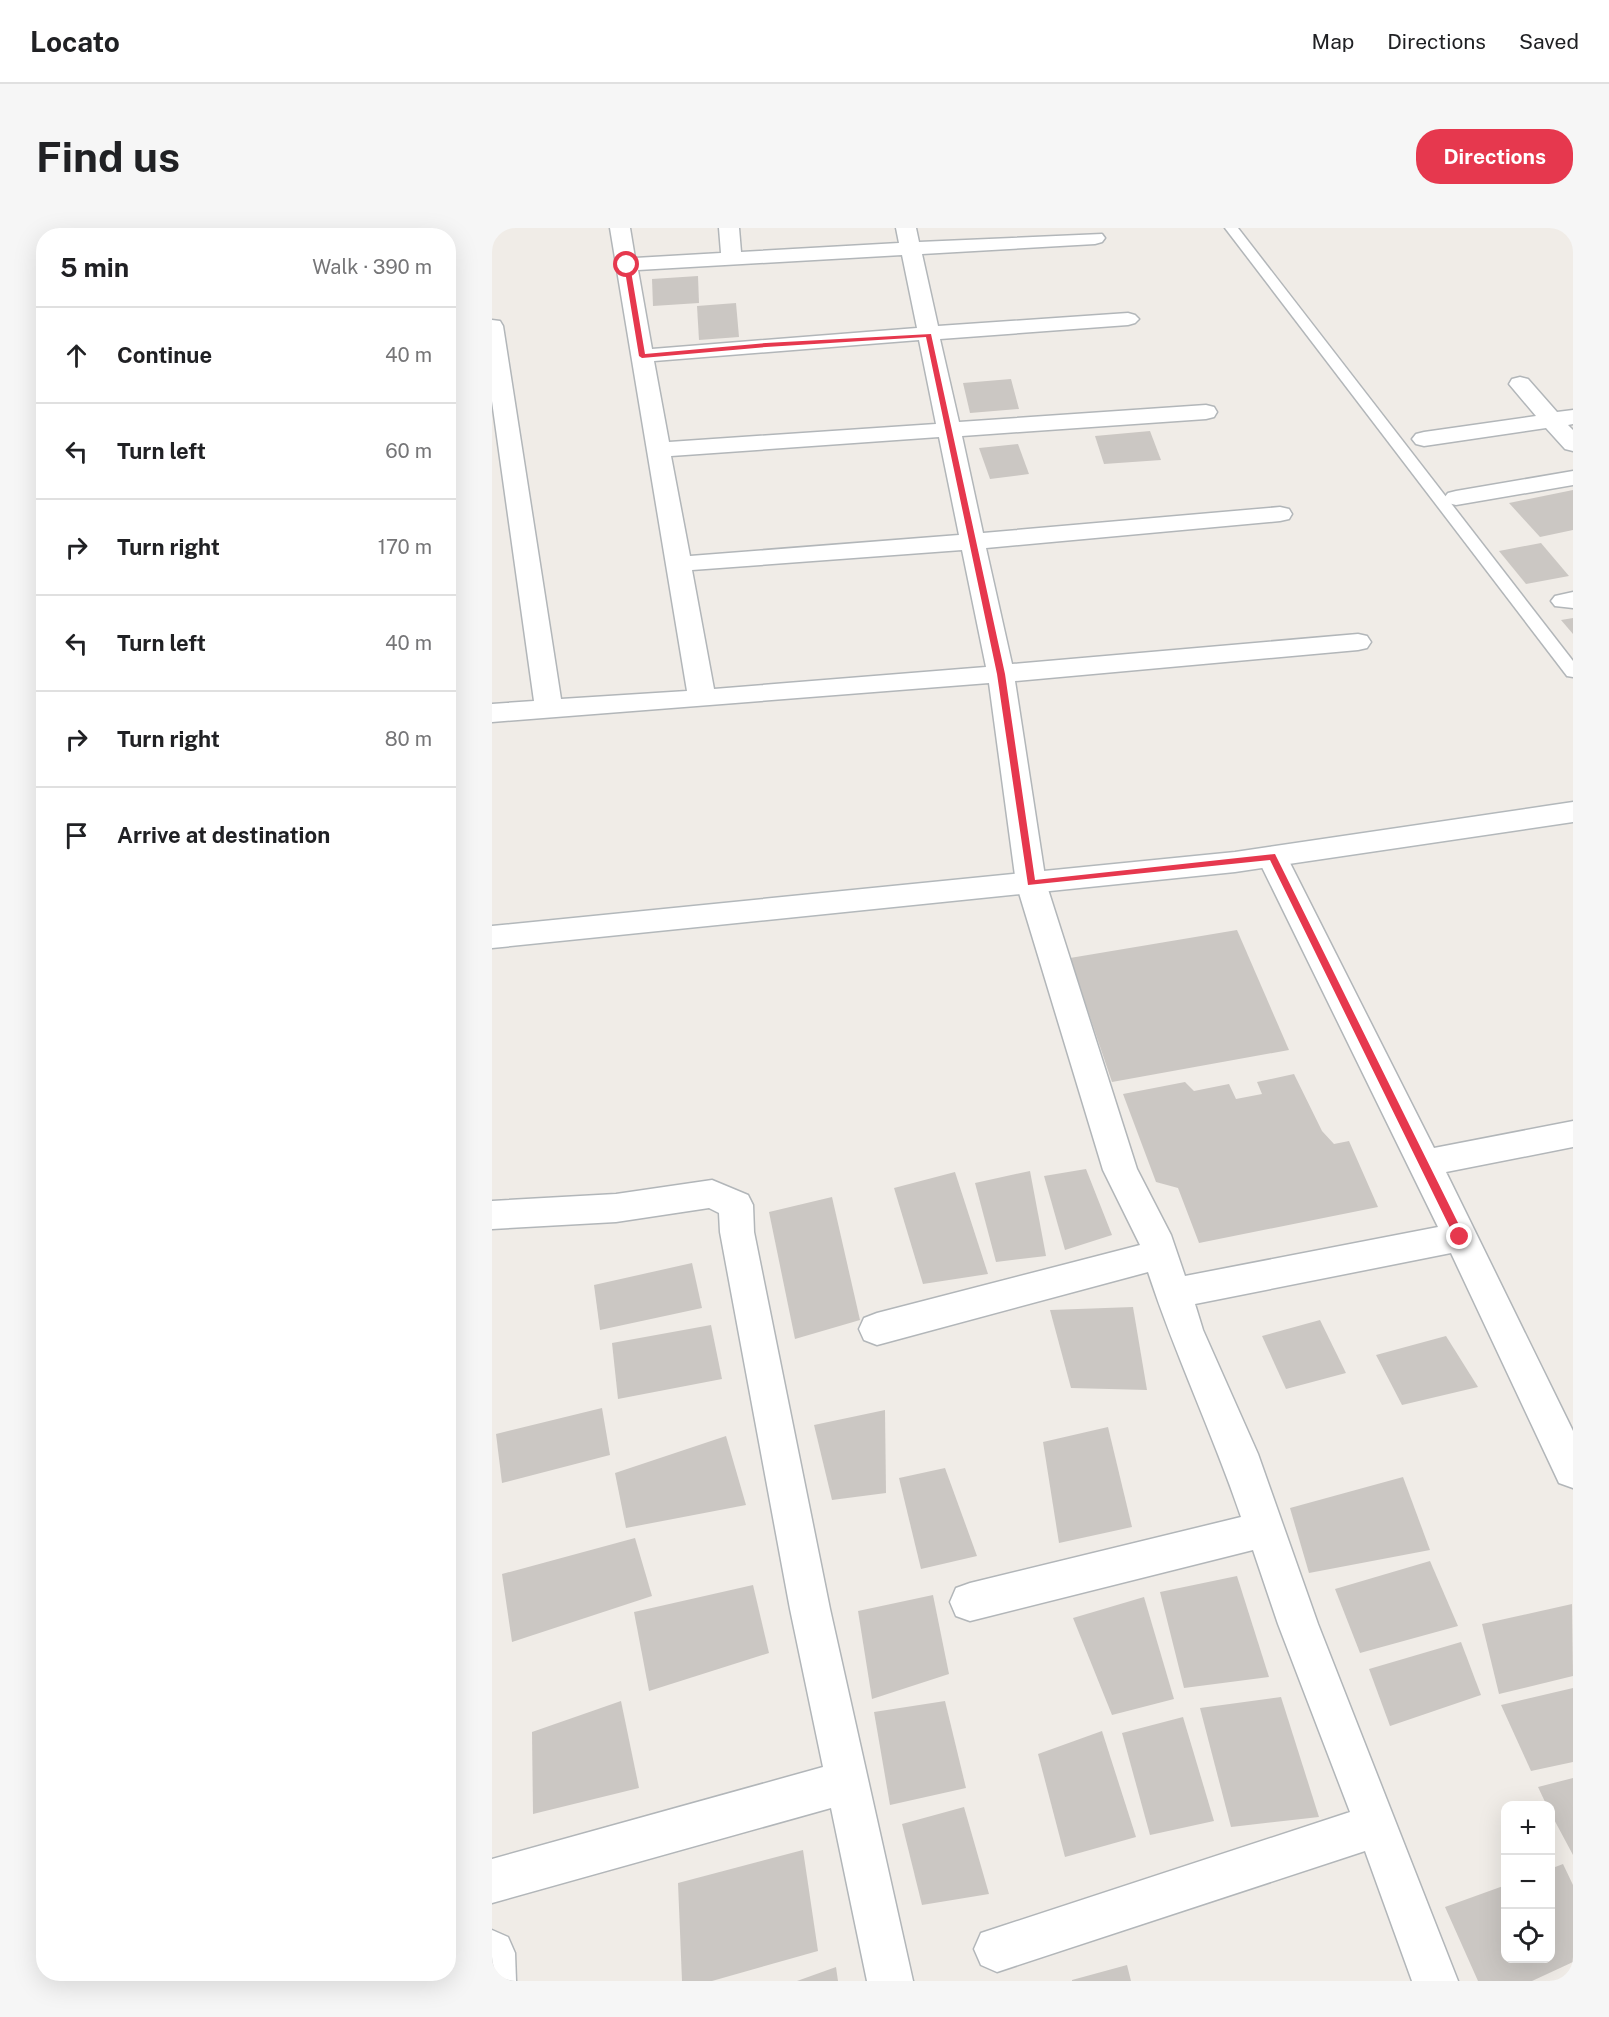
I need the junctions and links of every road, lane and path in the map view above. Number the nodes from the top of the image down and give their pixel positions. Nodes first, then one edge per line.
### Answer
1 (620, 228) edge
2 (729, 228) edge
3 (1231, 228) edge
4 (908, 238) edge
5 (1095, 238) dead end
6 (732, 260) junction
7 (627, 265) junction
8 (1128, 319) dead end
9 (492, 326) edge
10 (929, 335) junction
11 (642, 356) junction
12 (1520, 384) dead end
13 (498, 409) edge
14 (1206, 412) dead end
15 (1563, 419) edge
16 (949, 430) junction
17 (1424, 440) dead end
18 (1573, 444) edge
19 (658, 450) junction
20 (1573, 478) edge
21 (1456, 498) dead end
22 (1280, 514) dead end
23 (973, 541) junction
24 (678, 564) junction
25 (1358, 642) dead end
26 (1573, 672) edge
27 (1001, 674) junction
28 (702, 698) junction
29 (549, 709) junction
30 (492, 713) edge
31 (1573, 812) edge
32 (1272, 856) junction
33 (1031, 883) junction
34 (492, 937) edge
35 (1573, 1134) edge
36 (1425, 1162) junction
37 (492, 1215) edge
38 (1460, 1237) junction
39 (1160, 1254) junction
40 (1174, 1293) junction
41 (877, 1329) dead end
42 (1562, 1426) edge
43 (1573, 1471) edge
44 (1265, 1529) junction
45 (970, 1602) dead end
46 (847, 1782) junction
47 (1377, 1825) junction
48 (492, 1881) edge
49 (997, 1949) dead end
50 (492, 1953) edge
51 (493, 1981) edge
52 (890, 1981) edge
53 (1435, 1981) edge

1 - 7 street
2 - 6 street
3 - 26 lane
4 - 5 street
4 - 6 street
4 - 10 street
6 - 7 street
7 - 11 street
8 - 10 street
9 - 13 street
10 - 11 street
10 - 16 street
11 - 19 street
12 - 15 street
13 - 29 street
14 - 16 street
15 - 17 street
15 - 18 street
16 - 19 street
16 - 23 street
19 - 24 street
20 - 21 street
22 - 23 street
23 - 24 street
23 - 27 street
24 - 28 street
25 - 27 street
27 - 28 street
27 - 33 street
28 - 29 street
29 - 30 street
31 - 32 street
32 - 33 street
32 - 36 street
33 - 34 street
33 - 39 street
35 - 36 street
36 - 38 street
37 - 46 street
38 - 40 street
38 - 42 street
39 - 40 street
39 - 41 street
40 - 44 street
42 - 43 street
44 - 45 street
44 - 47 street
46 - 48 street
46 - 52 street
47 - 49 street
47 - 53 street
50 - 51 street

